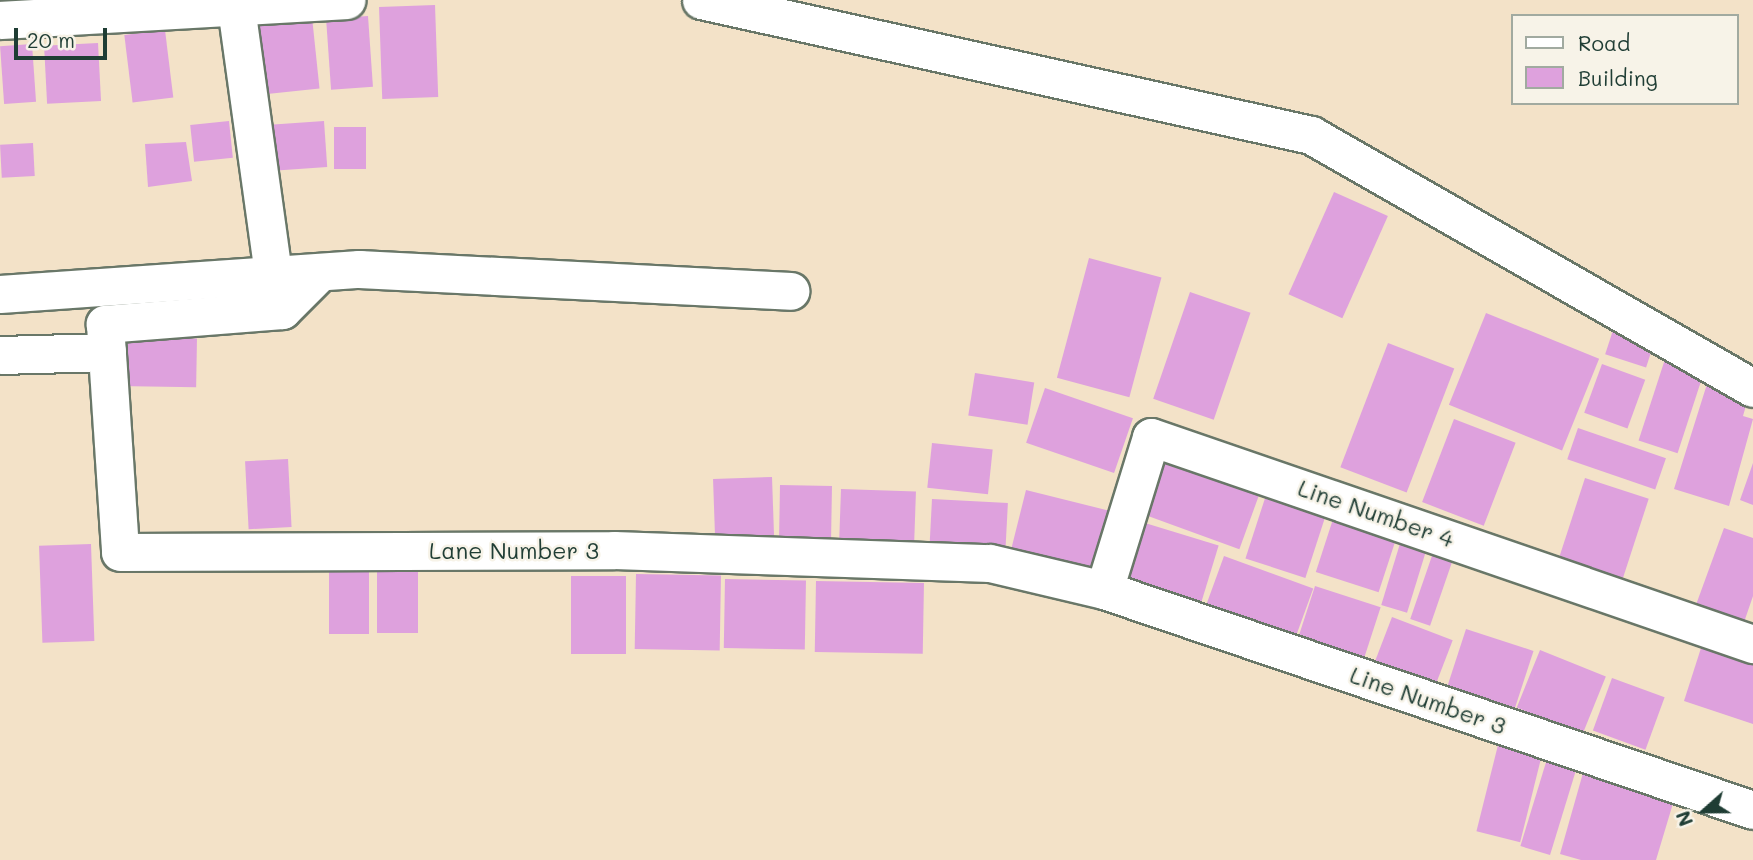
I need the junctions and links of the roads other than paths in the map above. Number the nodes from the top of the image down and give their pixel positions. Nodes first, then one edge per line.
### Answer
1 (346, 0) edge
2 (701, 0) edge
3 (236, 7) junction
4 (0, 20) edge
5 (320, 272) junction
6 (273, 275) junction
7 (790, 291) dead end
8 (0, 294) edge
9 (107, 352) junction
10 (0, 355) edge
11 (1753, 388) edge
12 (1104, 590) junction
13 (1753, 644) edge
14 (1753, 810) edge

1 - 3 street
2 - 11 street
3 - 4 street
3 - 6 street
5 - 6 street
5 - 7 street
5 - 9 street
6 - 8 street
9 - 10 street
9 - 12 street, Lane Number 3
12 - 13 street, Line Number 4
12 - 14 street, Line Number 3

